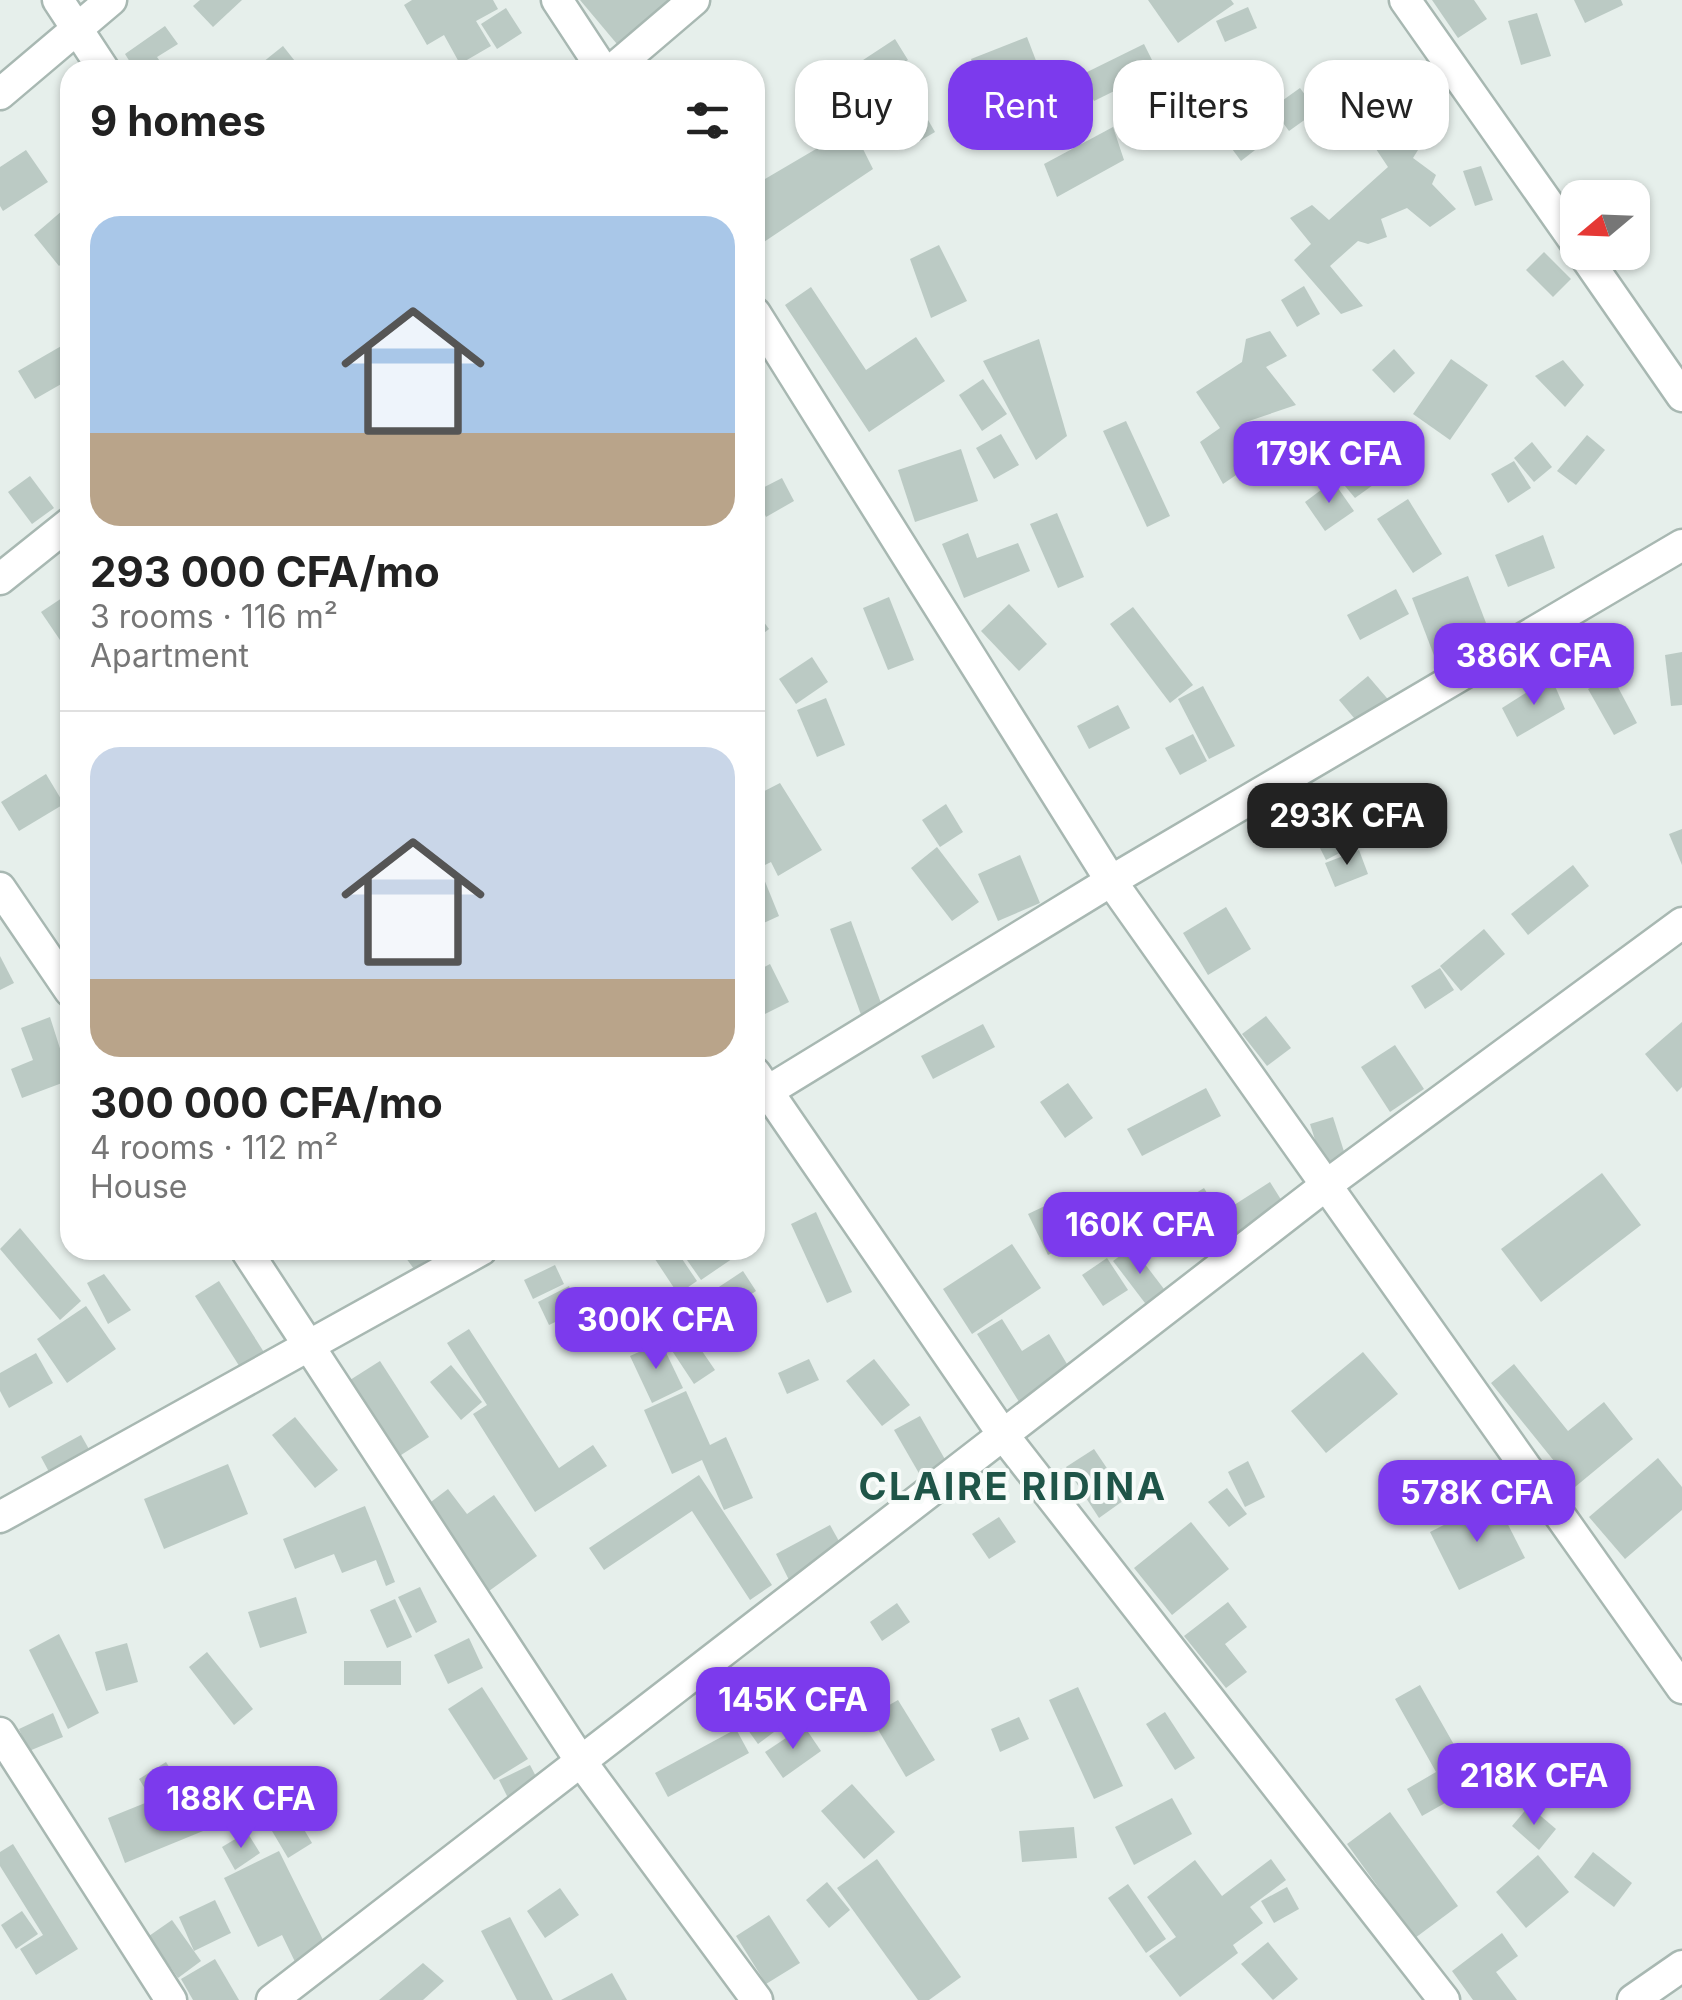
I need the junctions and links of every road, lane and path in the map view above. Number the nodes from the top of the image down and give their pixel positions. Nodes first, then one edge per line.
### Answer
1 (58, 0) edge
2 (111, 0) edge
3 (557, 0) edge
4 (694, 0) edge
5 (1406, 0) edge
6 (76, 28) junction
7 (97, 60) edge
8 (596, 60) edge
9 (624, 60) edge
10 (0, 94) edge
11 (1560, 220) edge
12 (1594, 270) edge
13 (765, 329) edge
14 (1682, 396) edge
15 (60, 530) edge
16 (1682, 545) edge
17 (0, 578) edge
18 (1112, 881) junction
19 (0, 888) edge
20 (1682, 922) edge
21 (60, 976) edge
22 (765, 1084) edge
23 (765, 1097) edge
24 (1325, 1186) junction
25 (253, 1260) edge
26 (462, 1260) edge
27 (310, 1344) junction
28 (1004, 1436) junction
29 (0, 1517) edge
30 (1682, 1688) edge
31 (0, 1733) edge
32 (582, 1763) junction
33 (1682, 1966) edge
34 (171, 2000) edge
35 (272, 2000) edge
36 (757, 2000) edge
37 (1444, 2000) edge
38 (1633, 2000) edge

1 - 6 street
2 - 6 street
3 - 8 street
4 - 9 street
5 - 11 street
6 - 7 street
6 - 10 street
12 - 14 street
13 - 18 street
15 - 17 street
16 - 18 street
18 - 22 street
18 - 24 street
19 - 21 street
20 - 24 street
23 - 28 street
24 - 28 street
24 - 30 street
25 - 27 street
26 - 27 street
27 - 29 street
27 - 32 street
28 - 32 street
28 - 37 street
31 - 34 street
32 - 35 street
32 - 36 street
33 - 38 street

